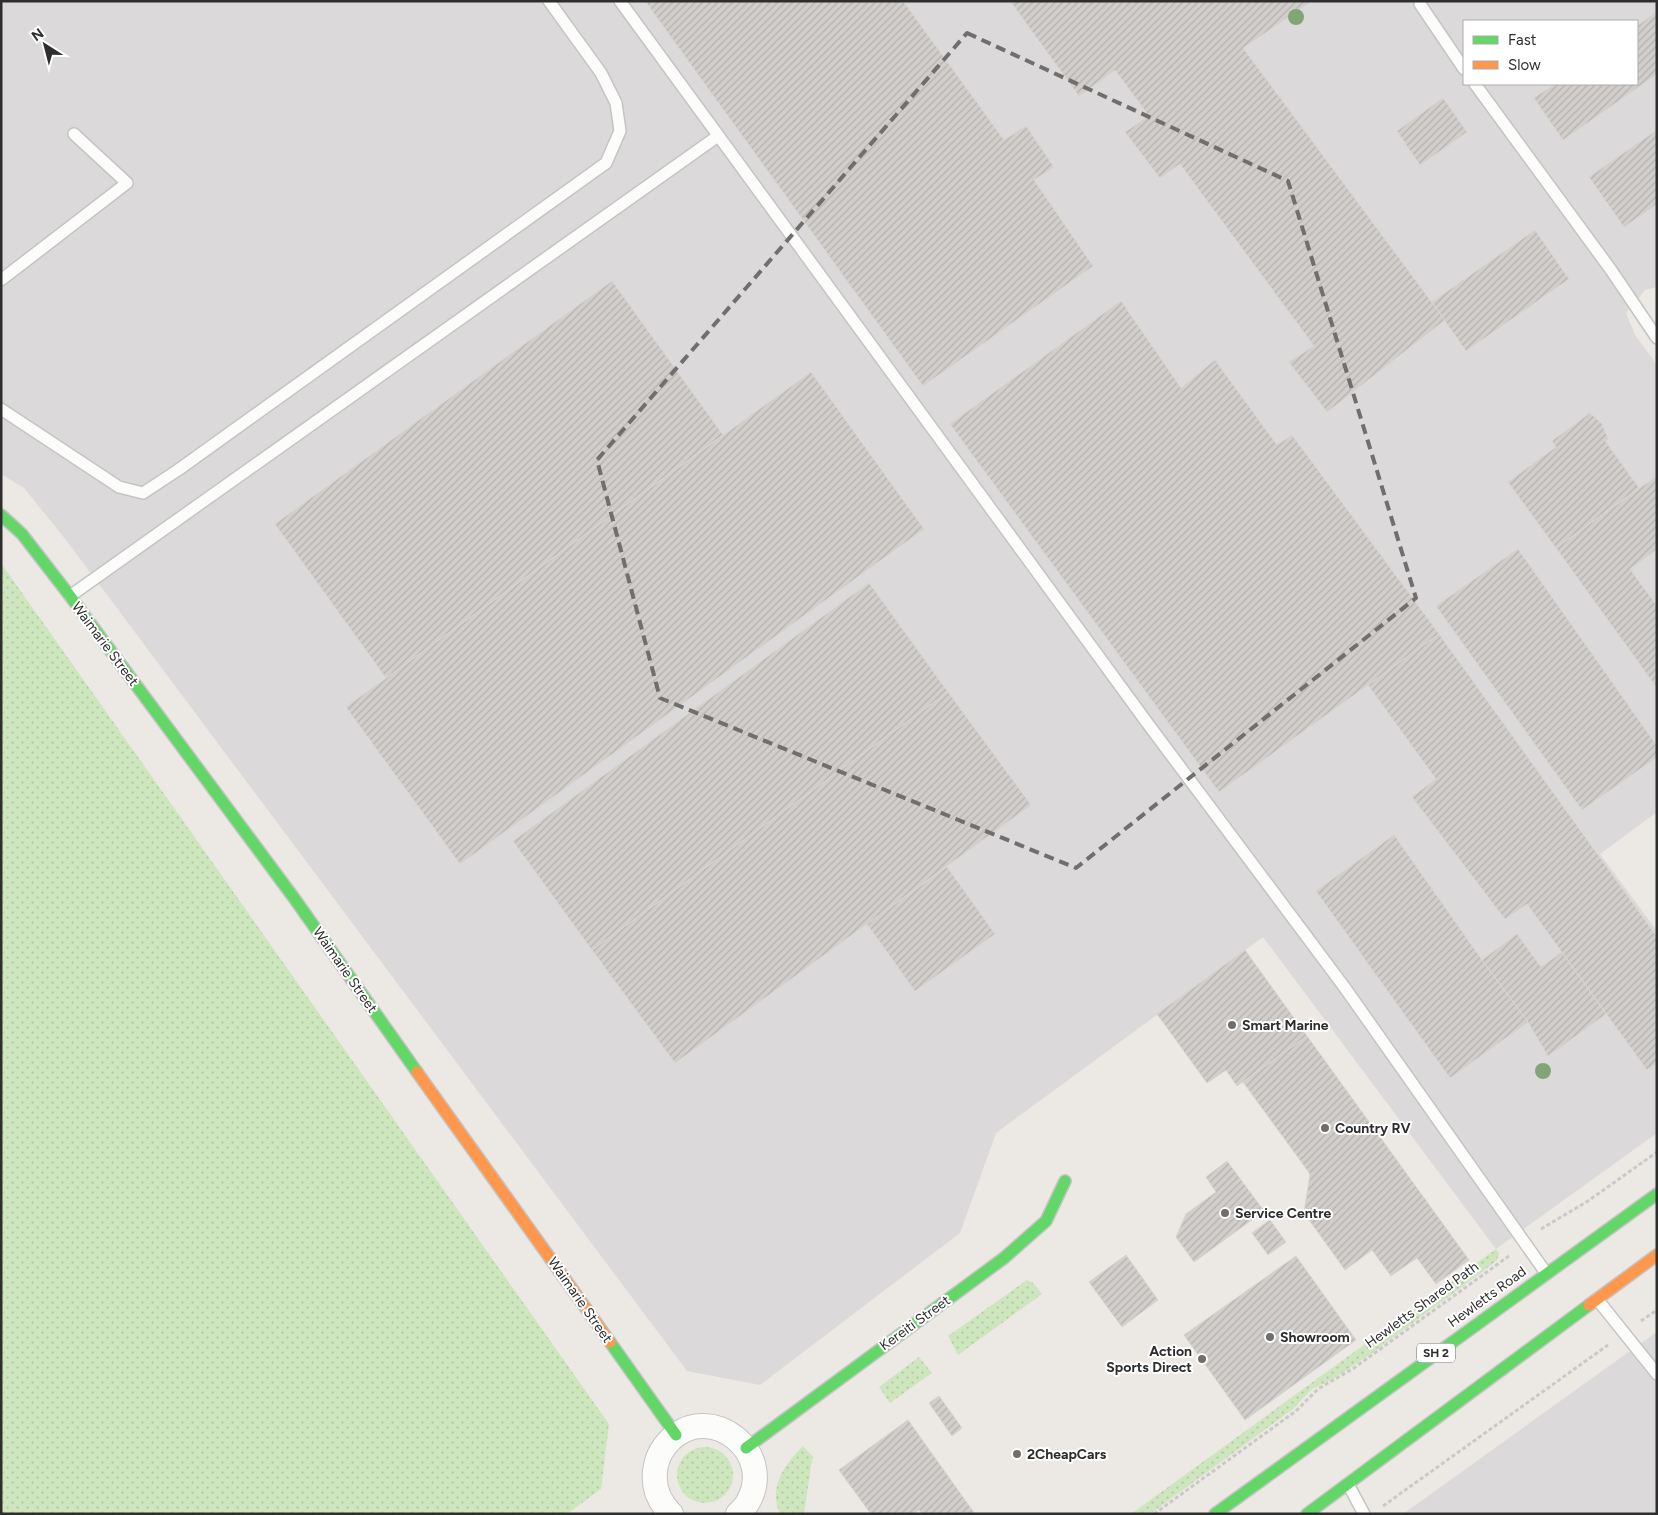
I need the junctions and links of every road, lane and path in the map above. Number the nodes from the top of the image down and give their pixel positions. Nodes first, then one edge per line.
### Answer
1 (549, 1) edge
2 (620, 1) edge
3 (1420, 4) dead end
4 (1463, 68) edge
5 (1476, 85) edge
6 (74, 134) dead end
7 (718, 136) junction
8 (1, 280) edge
9 (1657, 338) edge
10 (1, 409) edge
11 (1, 515) edge
12 (70, 596) junction
13 (1657, 1152) edge
14 (1065, 1181) dead end
15 (1657, 1194) edge
16 (1525, 1242) junction
17 (1657, 1255) edge
18 (1546, 1273) junction
19 (1597, 1299) junction
20 (1657, 1310) edge
21 (1624, 1333) junction
22 (1657, 1374) edge
23 (676, 1435) junction
24 (746, 1448) junction
25 (1348, 1484) junction
26 (1381, 1508) dead end
27 (661, 1511) edge
28 (738, 1514) edge
29 (1154, 1514) edge
30 (1215, 1514) edge
31 (1307, 1514) edge
32 (1364, 1514) edge

1 - 10 lane
2 - 7 lane
3 - 4 lane
5 - 9 lane
6 - 8 lane
7 - 12 lane
7 - 16 lane
11 - 12 main road, Waimarie Street
12 - 23 main road, Waimarie Street
13 - 16 path, Hewletts Shared Path
14 - 24 main road, Kereiti Street
15 - 18 main road, Hewletts Road / SH 2
16 - 18 lane
16 - 29 path, Hewletts Shared Path
17 - 19 main road
18 - 30 main road, Hewletts Road / SH 2
19 - 21 lane
19 - 25 main road
20 - 21 path
21 - 22 lane
21 - 26 path
23 - 24 street
23 - 27 street
24 - 28 street
25 - 31 main road
25 - 32 lane

